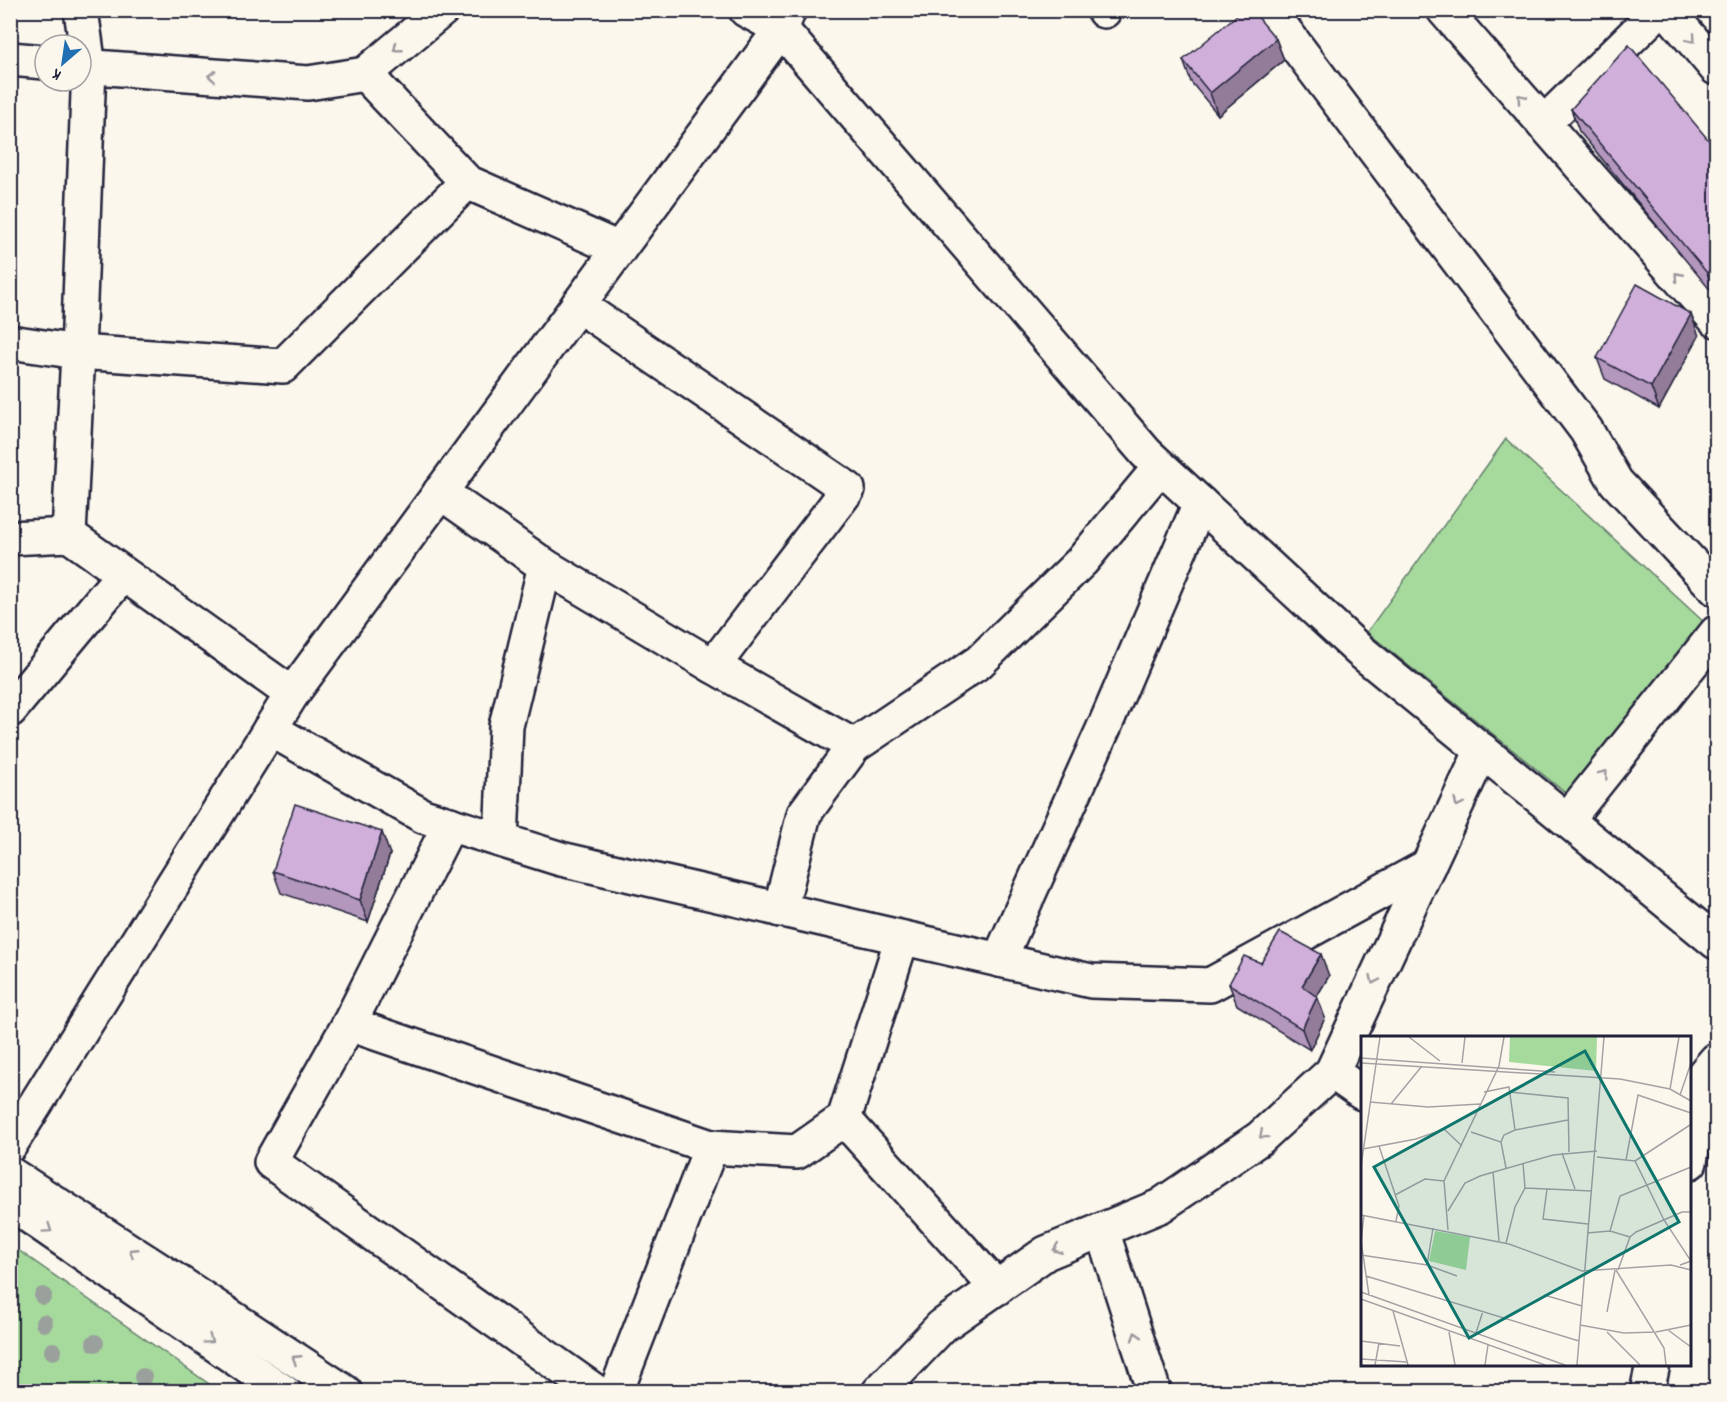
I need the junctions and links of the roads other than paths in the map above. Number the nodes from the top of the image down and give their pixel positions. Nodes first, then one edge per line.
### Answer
1 (81, 10) edge
2 (442, 10) edge
3 (746, 10) edge
4 (1269, 10) edge
5 (1444, 10) edge
6 (1659, 10) edge
7 (1667, 10) edge
8 (785, 20) edge
9 (83, 33) edge
10 (10, 59) edge
11 (33, 61) edge
12 (93, 67) edge
13 (1716, 68) edge
14 (365, 74) junction
15 (84, 93) edge
16 (1543, 124) junction
17 (467, 182) junction
18 (620, 249) junction
19 (578, 305) junction
20 (1716, 320) edge
21 (10, 342) edge
22 (78, 352) junction
23 (1160, 467) junction
24 (440, 492) junction
25 (1200, 503) junction
26 (69, 535) junction
27 (10, 538) edge
28 (545, 566) junction
29 (123, 574) junction
30 (1716, 589) edge
31 (1716, 633) edge
32 (714, 666) junction
33 (292, 694) junction
34 (10, 710) edge
35 (270, 729) junction
36 (854, 746) junction
37 (1482, 750) junction
38 (1567, 820) junction
39 (450, 824) junction
40 (501, 840) junction
41 (1428, 866) junction
42 (780, 910) junction
43 (902, 938) junction
44 (1716, 942) edge
45 (999, 960) junction
46 (349, 1023) junction
47 (1716, 1060) edge
48 (1332, 1072) junction
49 (1361, 1091) edge
50 (844, 1119) junction
51 (10, 1144) edge
52 (711, 1147) junction
53 (1691, 1152) edge
54 (10, 1174) edge
55 (10, 1186) edge
56 (1102, 1230) junction
57 (997, 1288) junction
58 (1653, 1366) edge
59 (284, 1392) edge
60 (345, 1392) edge
61 (596, 1392) edge
62 (616, 1392) edge
63 (879, 1392) edge
64 (1154, 1392) edge
65 (1647, 1392) edge

1 - 9 street
2 -> 14 street
3 - 8 street
4 - 30 street
16 -> 5 street
6 - 16 street
7 -> 13 street
8 - 18 street
8 - 23 street
10 - 11 street
14 -> 12 street
14 - 17 street
15 - 22 street
20 -> 16 street
17 - 18 street
17 - 22 street
18 - 19 street
19 - 24 street
19 - 32 street
21 - 22 street
22 - 26 street
23 - 25 street
23 - 36 street
24 - 28 street
24 - 33 street
25 - 37 street
25 - 45 street
26 - 27 street
26 - 29 street
28 - 32 street
28 - 40 street
29 - 33 street
29 - 34 street
38 -> 31 street
32 - 36 street
33 - 35 street
35 - 39 street
35 - 51 street
36 - 42 street
37 - 38 street
37 -> 41 street
38 - 44 street
39 - 40 street
39 - 46 street
40 - 42 street
41 - 45 street
41 -> 48 street
42 - 43 street
43 - 45 street
43 - 50 street
46 - 52 street
46 - 61 street
47 - 53 street
48 - 49 street
48 -> 56 street
50 - 52 street
50 - 57 street
52 - 62 street
60 -> 54 street
55 -> 59 street
56 -> 57 street
64 -> 56 street
57 - 63 street
58 - 65 street

